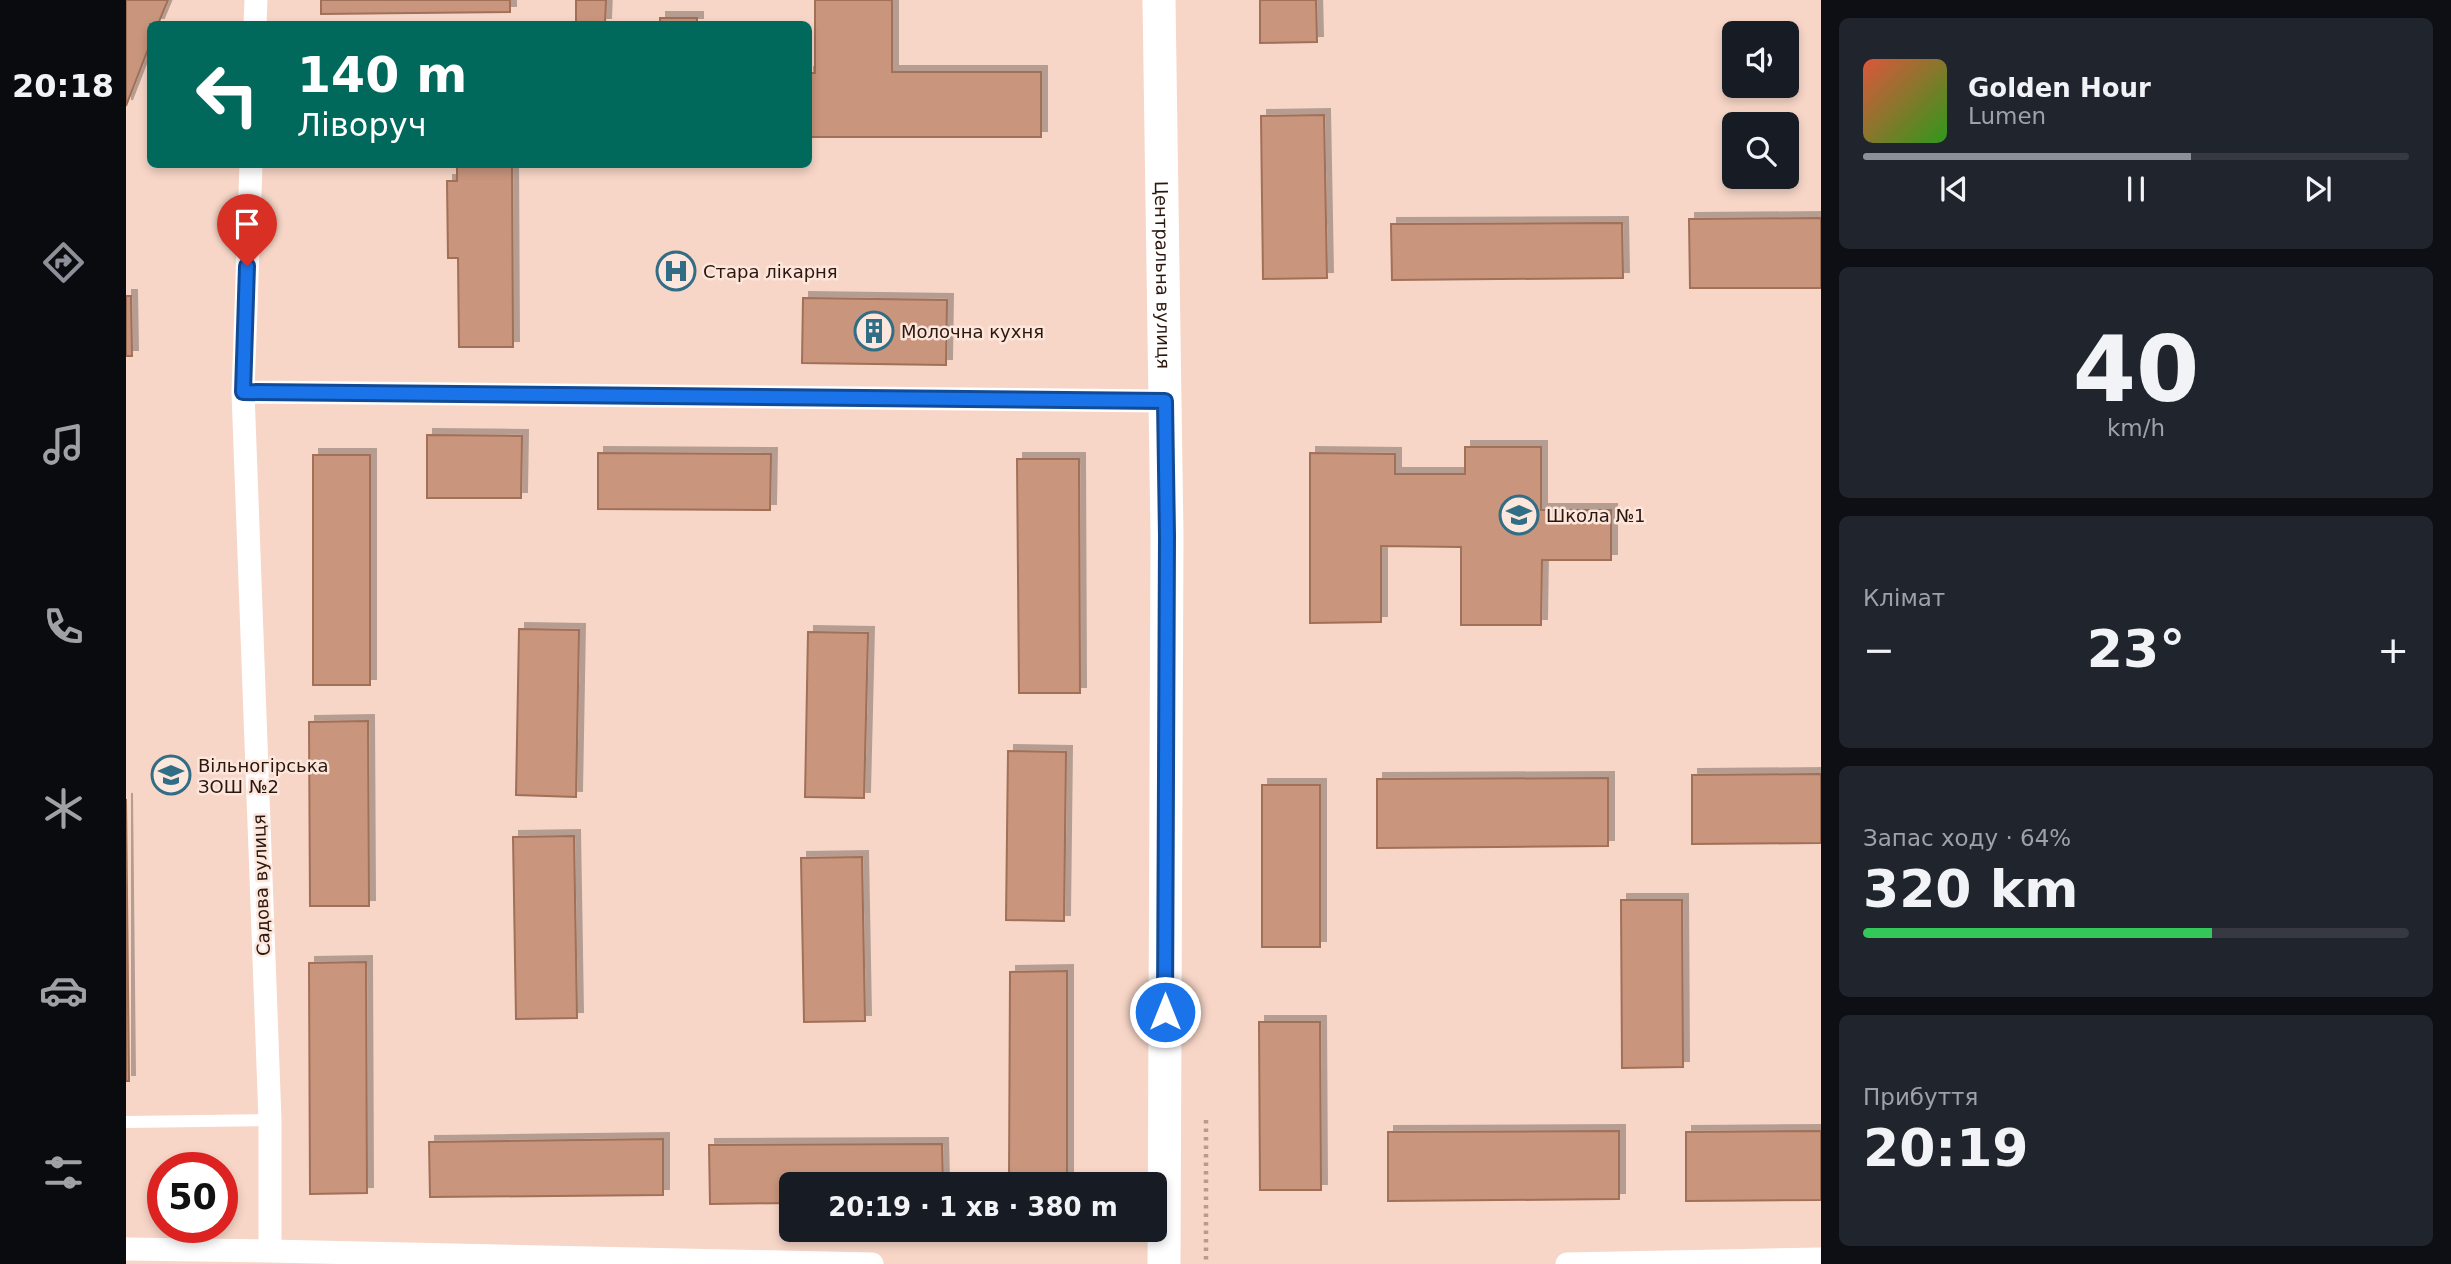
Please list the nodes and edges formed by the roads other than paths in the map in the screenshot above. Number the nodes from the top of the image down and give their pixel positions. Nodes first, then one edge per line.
1 (256, 0) edge
2 (1159, 0) edge
3 (255, 21) edge
4 (251, 168) edge
5 (243, 392) junction
6 (1165, 401) junction
7 (270, 1121) junction
8 (126, 1122) edge
9 (126, 1249) edge
10 (270, 1251) junction
11 (295, 1257) edge
12 (1821, 1259) edge
13 (1636, 1263) edge
14 (872, 1264) edge
15 (1164, 1264) edge
16 (1567, 1264) edge

1 - 3 street
2 - 6 main road, Центральна вулиця
4 - 5 street, Садова вулиця
5 - 6 street
5 - 7 street, Садова вулиця
6 - 15 main road, Центральна вулиця
7 - 8 lane
7 - 10 street, Садова вулиця
9 - 10 street
10 - 11 street
11 - 14 street
12 - 13 street
13 - 16 street

